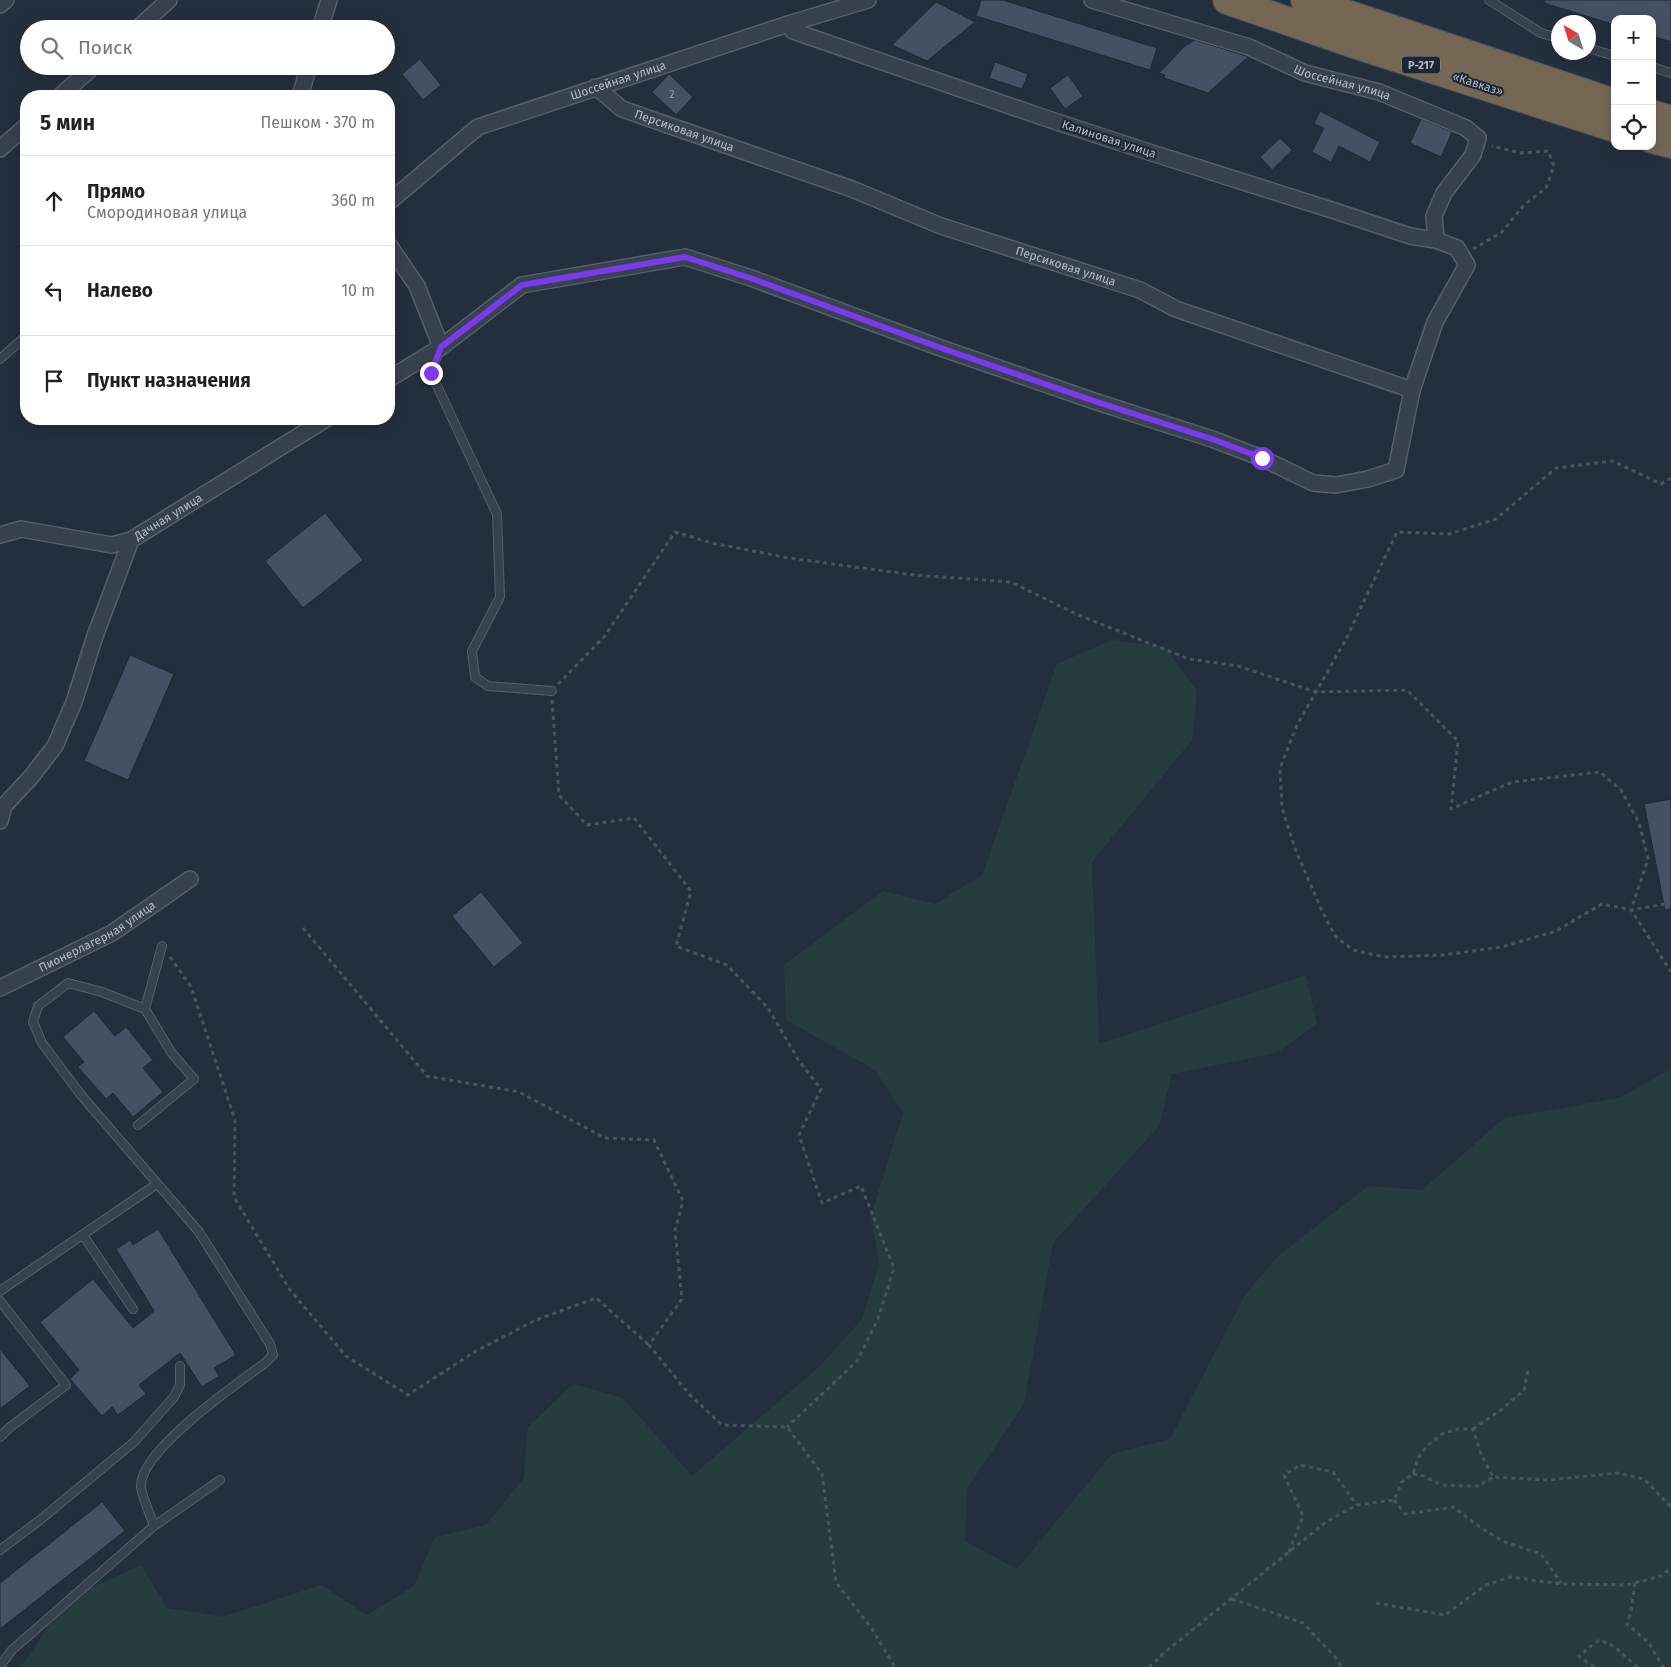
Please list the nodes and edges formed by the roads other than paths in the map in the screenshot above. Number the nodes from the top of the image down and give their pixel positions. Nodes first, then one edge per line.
1 (6, 0) edge
2 (169, 0) edge
3 (329, 0) edge
4 (868, 0) edge
5 (1092, 0) edge
6 (1227, 0) edge
7 (1305, 0) edge
8 (1490, 0) edge
9 (0, 5) edge
10 (147, 20) edge
11 (323, 20) edge
12 (788, 24) junction
13 (1551, 36) edge
14 (1596, 50) edge
15 (1611, 55) edge
16 (1656, 68) edge
17 (1671, 73) edge
18 (84, 75) edge
19 (306, 75) edge
20 (596, 87) junction
21 (67, 90) edge
22 (302, 90) edge
23 (1611, 102) edge
24 (1656, 115) edge
25 (1671, 120) edge
26 (1611, 127) edge
27 (20, 131) edge
28 (1656, 140) edge
29 (1671, 144) edge
30 (0, 149) edge
31 (395, 197) edge
32 (1436, 240) junction
33 (395, 254) edge
34 (20, 341) edge
35 (441, 347) junction
36 (0, 359) edge
37 (395, 375) edge
38 (1412, 390) junction
39 (316, 425) edge
40 (0, 535) edge
41 (131, 540) junction
42 (552, 690) road end
43 (0, 821) edge
44 (190, 879) dead end
45 (162, 946) road end
46 (0, 988) edge
47 (144, 1009) junction
48 (138, 1125) dead end
49 (157, 1184) junction
50 (83, 1235) junction
51 (0, 1291) edge
52 (0, 1301) edge
53 (133, 1309) dead end
54 (180, 1366) dead end
55 (0, 1437) edge
56 (220, 1480) dead end
57 (154, 1526) junction
58 (0, 1550) edge
59 (0, 1666) edge

1 - 9 street
2 - 10 street
3 - 11 street
4 - 12 street, Шоссейная улица
5 - 32 street, Шоссейная улица
6 - 26 highway, «Кавказ» / Р-217
7 - 23 highway, «Кавказ» / Р-217
8 - 13 lane
12 - 20 street, Шоссейная улица
12 - 32 street, Калиновая улица
14 - 15 lane
16 - 17 lane
18 - 21 street
19 - 22 street
20 - 31 street, Шоссейная улица
20 - 38 street, Персиковая улица
24 - 25 highway
27 - 30 street
28 - 29 highway
32 - 38 street, Калиновая улица
33 - 35 street
34 - 36 lane
35 - 37 street
35 - 38 street
35 - 42 lane
39 - 41 street, Дачная улица
40 - 41 street
41 - 43 street, Дачная улица
44 - 46 street, Пионерлагерная улица
45 - 47 lane
47 - 48 lane
47 - 49 lane
49 - 50 lane
49 - 57 lane
50 - 51 lane
50 - 53 lane
52 - 55 lane
54 - 58 lane
56 - 57 lane
57 - 59 lane

